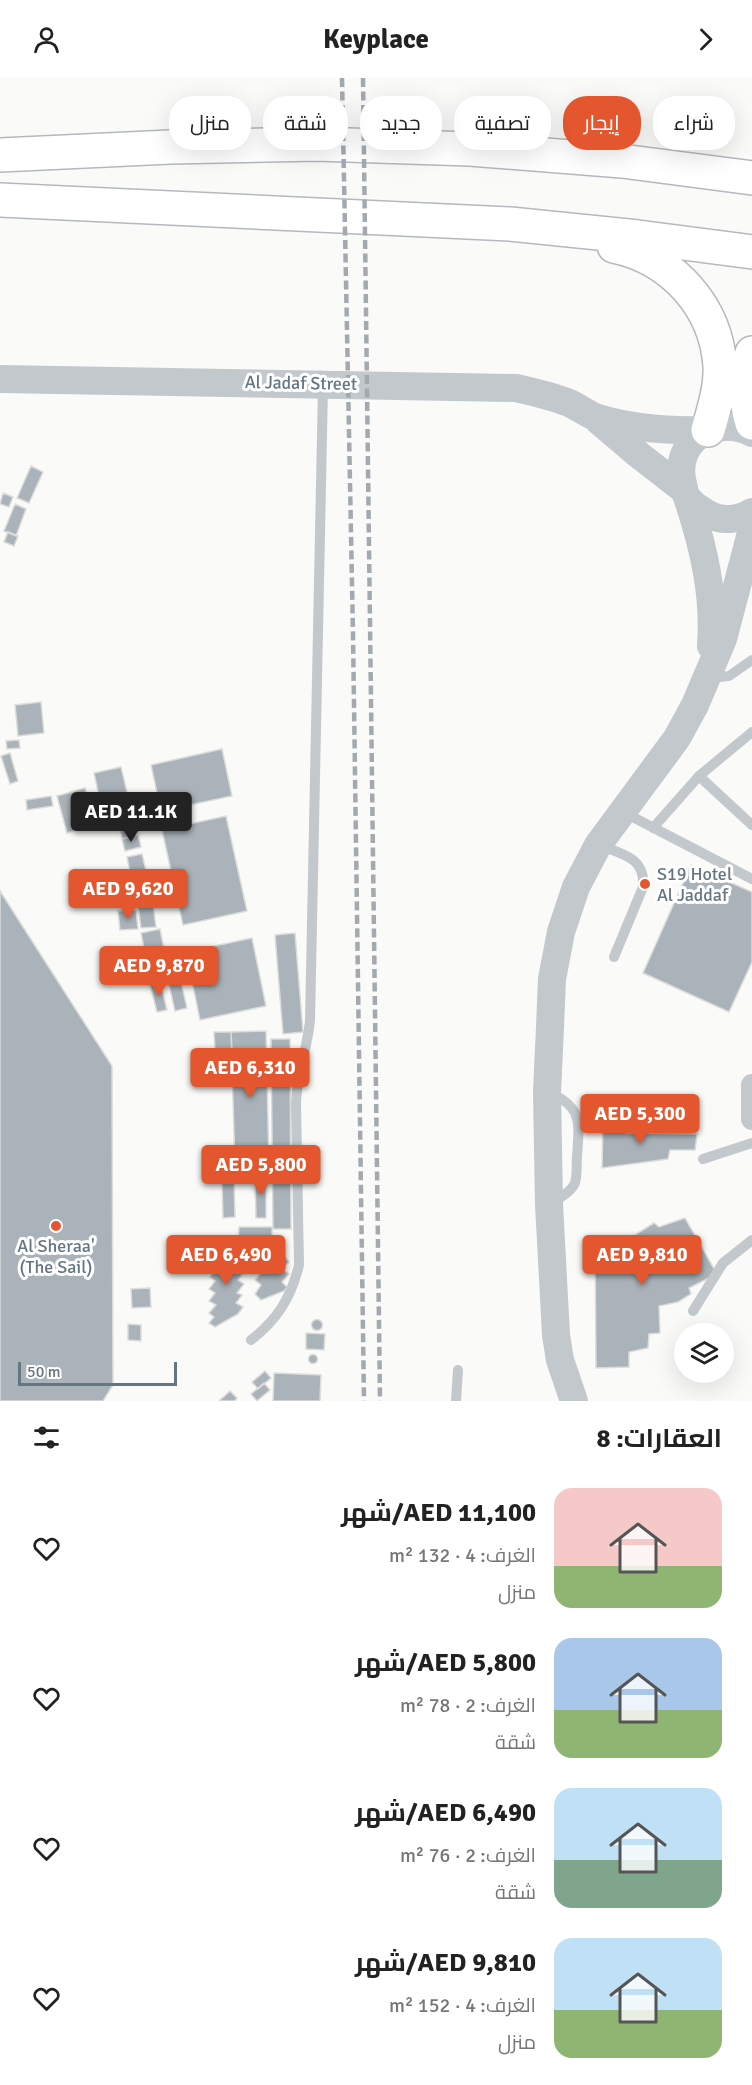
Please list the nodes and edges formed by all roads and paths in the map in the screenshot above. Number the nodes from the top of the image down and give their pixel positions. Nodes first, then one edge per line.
1 (0, 155) edge
2 (752, 178) edge
3 (0, 200) edge
4 (510, 224) junction
5 (752, 252) edge
6 (752, 353) edge
7 (0, 379) edge
8 (323, 383) junction
9 (596, 417) junction
10 (752, 423) edge
11 (708, 430) junction
12 (752, 433) edge
13 (686, 493) junction
14 (752, 512) edge
15 (752, 529) edge
16 (752, 660) edge
17 (708, 675) junction
18 (752, 732) edge
19 (699, 776) junction
20 (622, 812) junction
21 (752, 825) edge
22 (653, 828) junction
23 (598, 845) junction
24 (752, 879) edge
25 (614, 957) dead end
26 (752, 1085) edge
27 (752, 1119) edge
28 (752, 1143) edge
29 (703, 1159) dead end
30 (752, 1240) edge
31 (693, 1311) dead end
32 (250, 1340) dead end
33 (458, 1370) dead end
34 (456, 1401) edge
35 (574, 1401) edge

1 - 2 highway
3 - 4 highway
4 - 5 highway
4 - 11 highway
6 - 10 highway
7 - 8 street, Al Jadaf Street
8 - 9 street, Al Jadaf Street
8 - 32 lane
9 - 11 street, Al Jadaf Street
9 - 13 street, Al Jadaf Street
11 - 12 street, Al Jadaf Street
11 - 13 street
13 - 14 street, Al Jadaf Street
13 - 17 street
15 - 17 street
16 - 17 lane
17 - 20 street
18 - 19 lane
19 - 21 lane
19 - 22 lane
20 - 22 lane
20 - 23 street
22 - 24 lane
23 - 25 lane
23 - 35 street
26 - 27 street
28 - 29 lane
30 - 31 lane
33 - 34 lane

